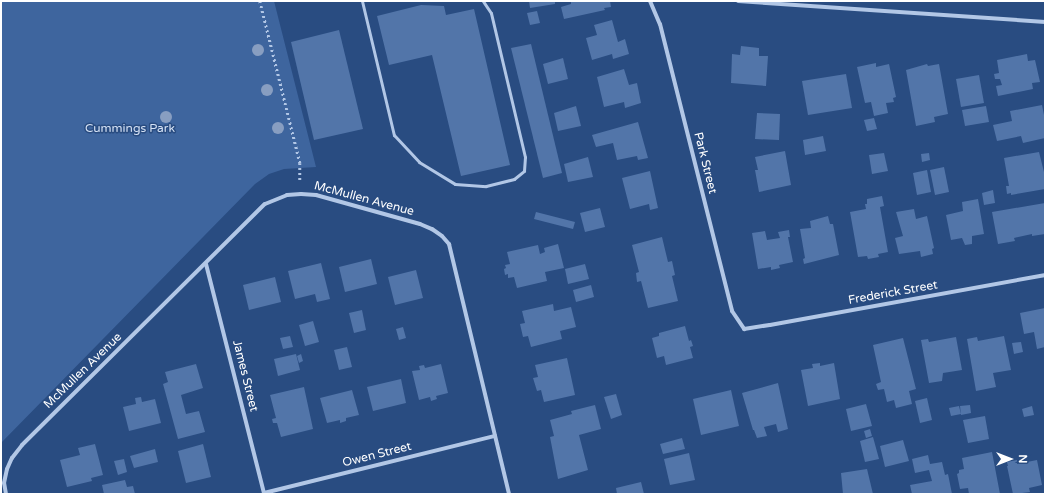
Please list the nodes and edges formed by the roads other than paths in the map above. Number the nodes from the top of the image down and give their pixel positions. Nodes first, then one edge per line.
1 (362, 1) edge
2 (483, 1) edge
3 (650, 1) edge
4 (738, 1) edge
5 (1045, 22) edge
6 (206, 264) junction
7 (1045, 275) edge
8 (744, 328) joint
9 (495, 436) junction
10 (6, 494) edge
11 (264, 494) edge
12 (509, 494) edge

1 - 2 lane
3 - 8 street, Park Street
4 - 5 street
6 - 9 street, McMullen Avenue
6 - 10 street, McMullen Avenue
6 - 11 street, James Street
7 - 8 street, Frederick Street
9 - 11 street, Owen Street
9 - 12 street, McMullen Avenue

